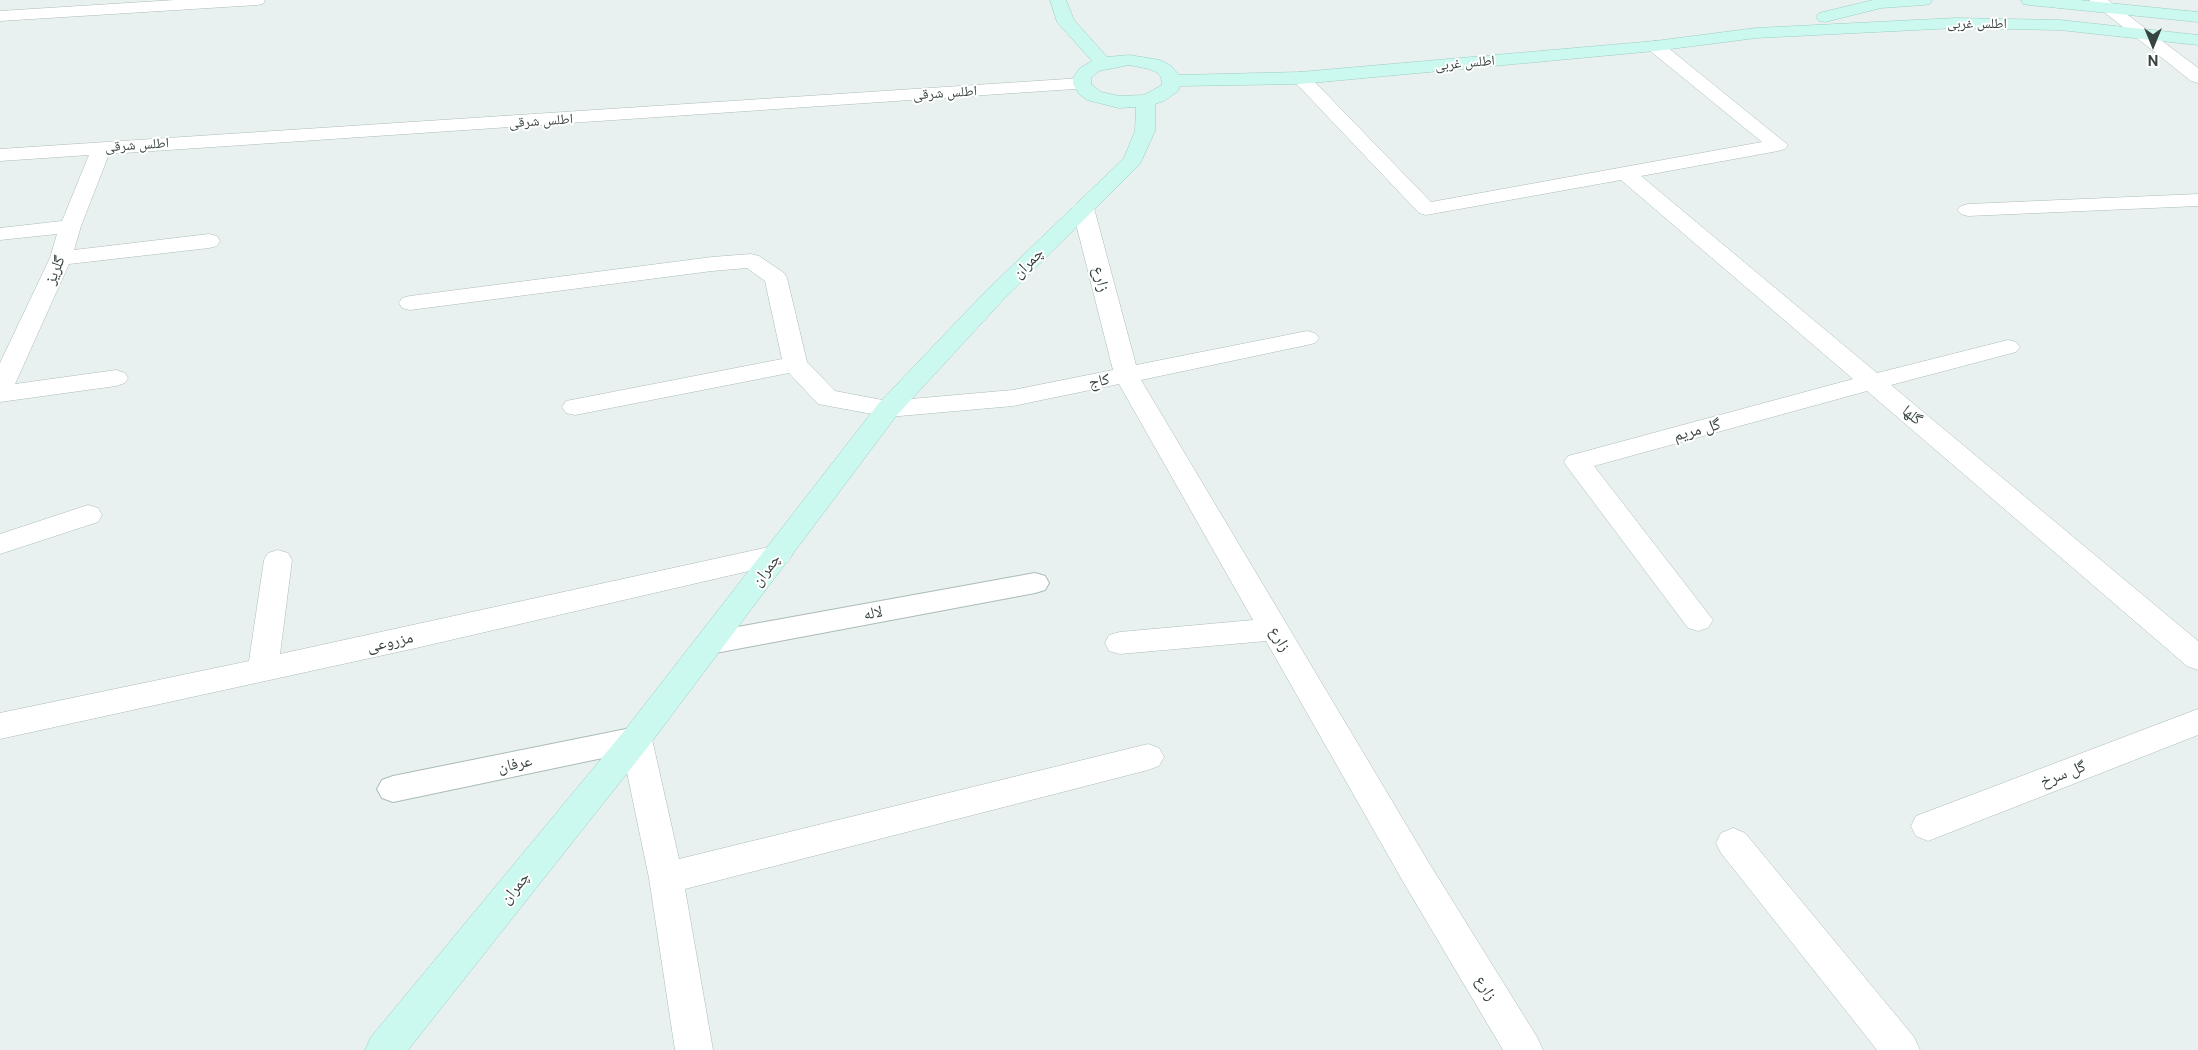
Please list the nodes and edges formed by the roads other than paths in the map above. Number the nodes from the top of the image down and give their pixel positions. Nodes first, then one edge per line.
1 (257, 0) edge
2 (1058, 0) edge
3 (1924, 0) edge
4 (2029, 0) edge
5 (137, 4) edge
6 (2101, 4) edge
7 (0, 16) edge
8 (2198, 17) edge
9 (1756, 33) junction
10 (2140, 34) junction
11 (2198, 40) edge
12 (1655, 46) junction
13 (1103, 63) junction
14 (2198, 77) edge
15 (1300, 78) junction
16 (1172, 81) junction
17 (1082, 84) junction
18 (1146, 101) junction
19 (102, 147) junction
20 (0, 154) edge
21 (1625, 173) junction
22 (2198, 200) edge
23 (1084, 208) junction
24 (1968, 210) dead end
25 (70, 226) junction
26 (0, 234) edge
27 (209, 241) dead end
28 (61, 258) junction
29 (410, 304) dead end
30 (1307, 338) dead end
31 (2008, 347) dead end
32 (795, 364) junction
33 (1126, 375) junction
34 (116, 378) dead end
35 (1872, 382) junction
36 (0, 389) edge
37 (0, 394) edge
38 (575, 407) dead end
39 (888, 409) junction
40 (88, 515) dead end
41 (0, 544) edge
42 (778, 555) junction
43 (278, 560) dead end
44 (1035, 583) dead end
45 (1698, 620) dead end
46 (1274, 629) junction
47 (710, 643) junction
48 (1120, 643) dead end
49 (2198, 658) edge
50 (263, 670) junction
51 (2198, 722) edge
52 (0, 726) edge
53 (636, 739) junction
54 (1148, 757) dead end
55 (393, 789) dead end
56 (1928, 826) dead end
57 (1733, 844) dead end
58 (666, 878) junction
59 (384, 1050) edge
60 (694, 1050) edge
61 (1524, 1050) edge
62 (1901, 1050) edge

1 - 5 street
2 - 13 street
3 - 9 street, اطلس غربی
4 - 6 street
5 - 7 street
6 - 8 street
6 - 10 street
9 - 10 street, اطلس غربی
9 - 12 street, اطلس غربی
10 - 11 street, اطلس غربی
10 - 14 street
12 - 15 street, اطلس غربی
12 - 21 street
13 - 16 street
13 - 17 street
15 - 16 street, اطلس غربی
15 - 21 street
16 - 18 street
17 - 18 street
17 - 19 street, اطلس شرقی
18 - 23 street, چمران
19 - 20 street, اطلس شرقی
19 - 25 street, گلریز
21 - 35 street, گلها
22 - 24 street
23 - 33 street, زارع
23 - 39 street, چمران
25 - 26 street
25 - 28 street, گلریز
27 - 28 street
28 - 36 street, گلریز
29 - 32 street
30 - 33 street, کاج
31 - 35 street, گل مریم
32 - 38 street
32 - 39 street, کاج
33 - 39 street, کاج
33 - 46 street, زارع
34 - 37 street
35 - 45 street, گل مریم
35 - 49 street, گلها
39 - 42 street, چمران
40 - 41 street
42 - 47 street, چمران
42 - 50 street, مزروعی
43 - 50 street
44 - 47 lane, لاله
46 - 48 street
46 - 61 street, زارع
47 - 53 street, چمران
50 - 52 street, مزروعی
51 - 56 street, گل سرخ
53 - 55 lane, عرفان
53 - 58 street
53 - 59 street, چمران
54 - 58 street
57 - 62 street
58 - 60 street

